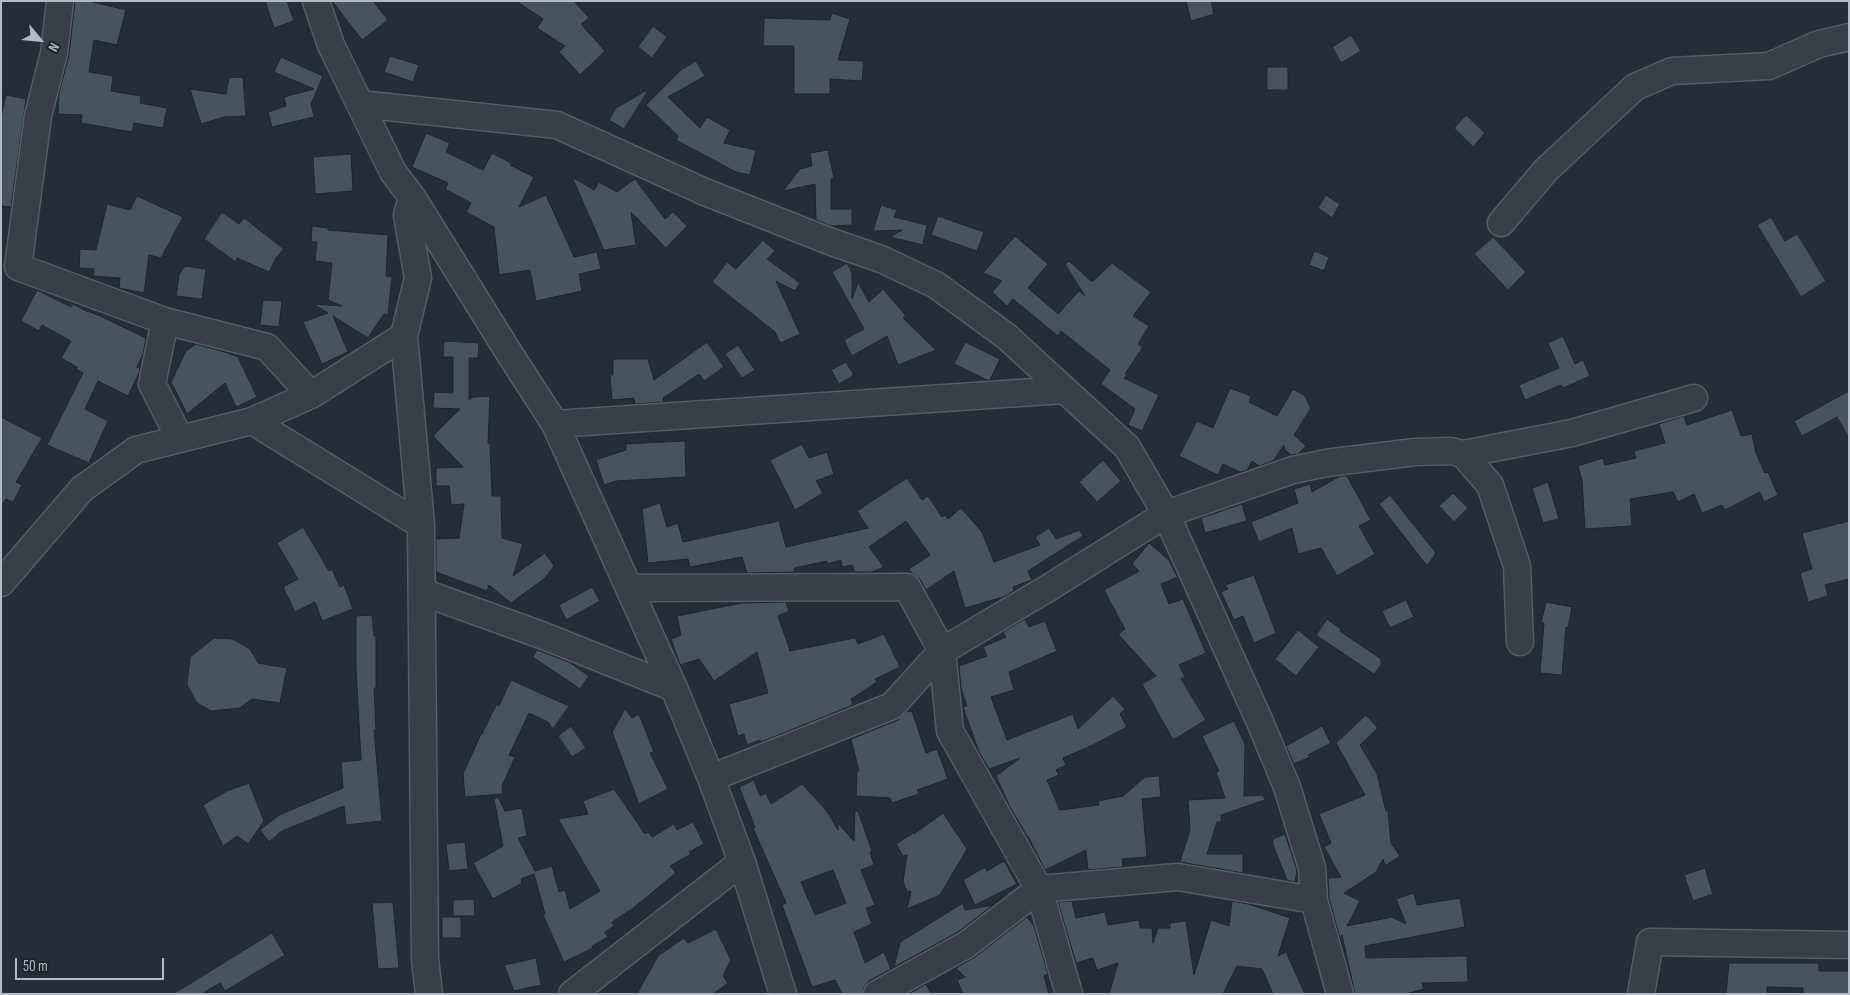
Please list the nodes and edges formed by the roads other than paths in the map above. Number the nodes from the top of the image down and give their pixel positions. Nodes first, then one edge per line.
1 (60, 1) edge
2 (316, 1) edge
3 (1849, 37) edge
4 (360, 104) junction
5 (412, 197) junction
6 (1501, 224) dead end
7 (11, 262) edge
8 (165, 321) junction
9 (404, 336) junction
10 (1064, 390) junction
11 (311, 395) junction
12 (1694, 398) dead end
13 (252, 421) junction
14 (556, 424) junction
15 (180, 439) junction
16 (1463, 454) junction
17 (1166, 514) junction
18 (421, 524) junction
19 (1, 583) edge
20 (630, 588) junction
21 (422, 592) junction
22 (1520, 642) dead end
23 (942, 651) junction
24 (674, 688) junction
25 (711, 778) junction
26 (742, 862) junction
27 (1039, 889) junction
28 (1314, 900) junction
29 (1849, 945) edge
30 (429, 994) edge
31 (572, 994) edge
32 (783, 994) edge
33 (876, 994) edge
34 (1069, 994) edge
35 (1340, 994) edge
36 (1642, 994) edge

1 - 7 street
2 - 4 street
3 - 6 street
4 - 5 street
4 - 10 street
5 - 9 street
5 - 14 street
7 - 8 street
8 - 11 street
8 - 15 street
9 - 11 street
9 - 18 street
10 - 14 street
10 - 17 street
11 - 13 street
12 - 16 street
13 - 15 street
13 - 18 street
14 - 20 street
15 - 19 street
16 - 17 street
16 - 22 street
17 - 23 street
17 - 28 street
18 - 21 street
20 - 23 street
20 - 24 street
21 - 24 street
21 - 30 street
23 - 25 street
23 - 27 street
24 - 25 street
25 - 26 street
26 - 31 street
26 - 32 street
27 - 28 street
27 - 33 street
27 - 34 street
28 - 35 street
29 - 36 street

